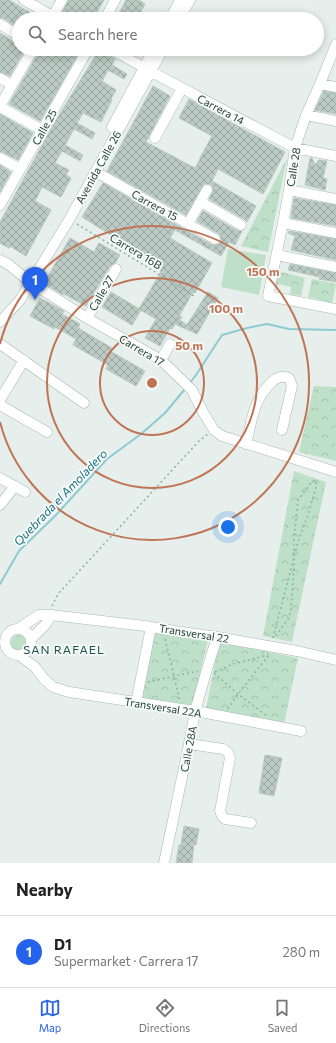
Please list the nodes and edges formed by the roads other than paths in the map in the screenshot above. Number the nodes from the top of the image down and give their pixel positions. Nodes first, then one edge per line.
1 (24, 0) edge
2 (62, 0) edge
3 (115, 0) edge
4 (180, 0) edge
5 (190, 0) edge
6 (44, 12) edge
7 (57, 12) edge
8 (109, 12) edge
9 (174, 12) edge
10 (183, 12) edge
11 (0, 24) edge
12 (12, 32) edge
13 (335, 50) edge
14 (29, 56) edge
15 (84, 56) edge
16 (123, 56) edge
17 (152, 56) edge
18 (158, 56) edge
19 (147, 70) junction
20 (0, 78) edge
21 (320, 84) junction
22 (12, 85) junction
23 (336, 87) edge
24 (182, 88) junction
25 (0, 107) edge
26 (306, 115) junction
27 (336, 121) edge
28 (42, 130) junction
29 (155, 138) dead end
30 (295, 148) junction
31 (336, 156) edge
32 (0, 158) edge
33 (20, 169) junction
34 (96, 172) junction
35 (207, 190) dead end
36 (289, 190) junction
37 (336, 199) edge
38 (201, 202) junction
39 (0, 205) edge
40 (283, 223) junction
41 (188, 224) junction
42 (241, 225) dead end
43 (336, 233) edge
44 (215, 239) dead end
45 (277, 255) junction
46 (0, 260) edge
47 (336, 267) edge
48 (116, 269) dead end
49 (28, 280) junction
50 (336, 309) edge
51 (0, 313) edge
52 (87, 318) junction
53 (0, 322) edge
54 (0, 344) edge
55 (170, 344) dead end
56 (24, 360) junction
57 (161, 360) junction
58 (0, 400) edge
59 (84, 404) dead end
60 (0, 405) edge
61 (282, 430) dead end
62 (47, 432) dead end
63 (246, 444) junction
64 (336, 472) edge
65 (0, 478) edge
66 (14, 486) junction
67 (25, 492) dead end
68 (0, 505) edge
69 (51, 615) junction
70 (151, 627) junction
71 (9, 632) edge
72 (217, 637) junction
73 (31, 639) junction
74 (3, 645) edge
75 (29, 649) junction
76 (18, 655) junction
77 (336, 660) edge
78 (35, 667) junction
79 (136, 703) junction
80 (195, 712) junction
81 (301, 731) dead end
82 (189, 744) junction
83 (251, 823) dead end
84 (164, 863) edge

1 - 6 street
2 - 7 street
3 - 8 street
4 - 9 street
5 - 10 street
11 - 12 street
13 - 21 street, Calle 28
14 - 22 street
15 - 28 street, Calle 25
16 - 19 street, Carrera 14
17 - 19 street, Avenida Calle 26
18 - 19 street, Avenida Calle 26
19 - 24 street, Carrera 14
19 - 34 street, Avenida Calle 26
19 - 49 street, Avenida Calle 26
20 - 22 street
21 - 23 street
21 - 26 street, Calle 28
22 - 25 street
24 - 29 street
24 - 30 street, Carrera 14
25 - 28 street
26 - 27 street
26 - 30 street, Calle 28
28 - 33 street, Calle 25
30 - 31 street, Carrera 14
30 - 36 street, Calle 28
32 - 33 street
33 - 39 street, Calle 25
34 - 41 street, Carrera 15
34 - 49 street, Avenida Calle 26
35 - 38 street
36 - 37 street
36 - 40 street, Calle 28
38 - 41 street
38 - 42 street
40 - 43 street
40 - 45 street, Calle 28
41 - 44 street, Carrera 15
45 - 47 street
45 - 50 street, Calle 28
46 - 49 street, Carrera 17
48 - 52 street, Calle 27
49 - 51 street
49 - 52 street, Carrera 17
49 - 53 street
52 - 57 street, Carrera 17
54 - 56 street
55 - 57 street
56 - 58 street
56 - 59 street
57 - 63 street, Carrera 17
60 - 62 street
61 - 63 street
63 - 64 street
65 - 66 street
66 - 67 street
66 - 68 street
69 - 70 street, Transversal 22
69 - 71 street
69 - 73 street
70 - 72 street, Transversal 22
70 - 79 street
71 - 73 street
71 - 74 street
72 - 77 street, Transversal 22
72 - 80 street, Calle 28A
73 - 75 street
74 - 76 street
75 - 76 street
75 - 78 street
76 - 78 street
78 - 79 street, Transversal 22A
79 - 80 street, Transversal 22A
80 - 81 street, Transversal 22A
80 - 82 street, Calle 28A
82 - 83 street
82 - 84 street, Calle 28A

